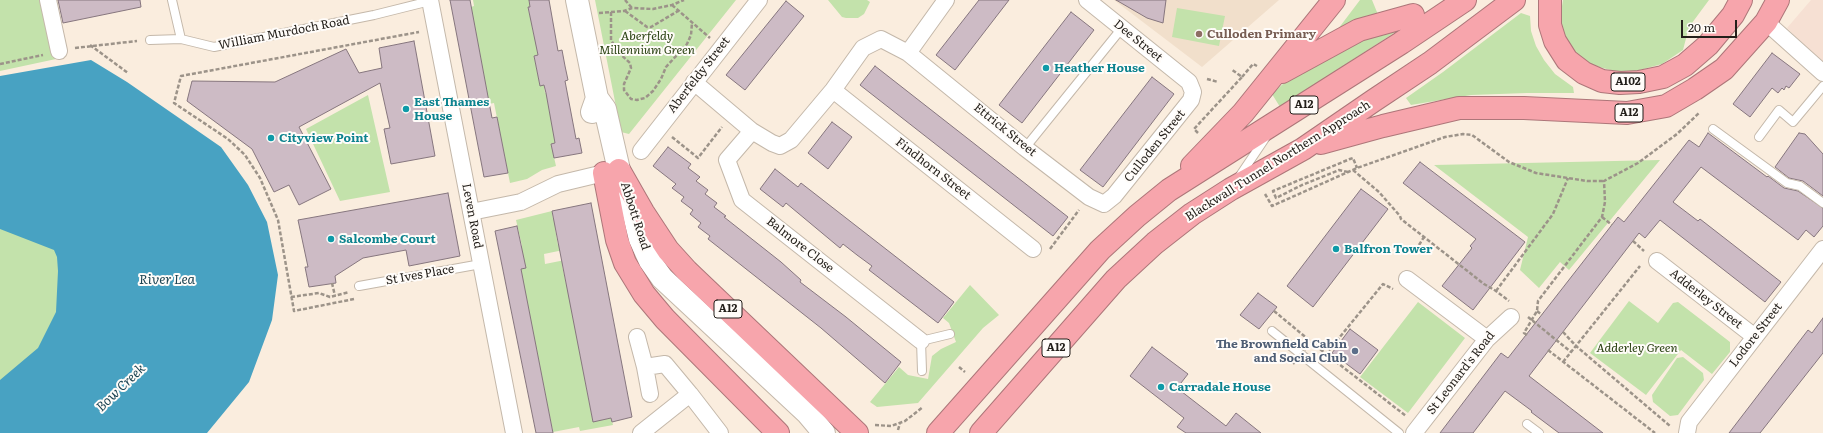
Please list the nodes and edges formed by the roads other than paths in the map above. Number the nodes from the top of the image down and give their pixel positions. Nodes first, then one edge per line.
1 (48, 0) edge
2 (172, 0) edge
3 (758, 0) edge
4 (946, 0) edge
5 (1087, 0) edge
6 (1334, 0) edge
7 (1396, 0) edge
8 (1465, 0) edge
9 (1514, 0) edge
10 (1550, 0) edge
11 (1741, 0) edge
12 (1778, 0) edge
13 (430, 1) edge
14 (579, 7) edge
15 (1413, 15) junction
16 (1437, 18) junction
17 (1766, 22) junction
18 (1122, 28) junction
19 (181, 39) junction
20 (150, 40) road end
21 (53, 52) road end
22 (908, 53) junction
23 (1823, 73) edge
24 (1272, 77) junction
25 (694, 82) junction
26 (1189, 82) joint
27 (1823, 86) edge
28 (833, 90) junction
29 (1275, 123) junction
30 (1713, 129) dead end
31 (748, 136) junction
32 (1759, 136) dead end
33 (1026, 148) junction
34 (1302, 149) junction
35 (640, 151) dead end
36 (612, 171) junction
37 (1231, 189) junction
38 (1170, 190) junction
39 (1823, 203) edge
40 (1104, 204) joint
41 (471, 212) junction
42 (1823, 249) edge
43 (1041, 250) road end
44 (1650, 261) road end
45 (481, 264) junction
46 (1407, 279) road end
47 (359, 286) dead end
48 (1512, 310) road end
49 (1272, 331) dead end
50 (950, 334) dead end
51 (637, 337) dead end
52 (1755, 337) junction
53 (1487, 339) junction
54 (921, 341) junction
55 (644, 368) junction
56 (922, 371) dead end
57 (650, 394) dead end
58 (690, 394) junction
59 (954, 414) junction
60 (1527, 424) dead end
61 (863, 428) edge
62 (1683, 428) edge
63 (1417, 430) edge
64 (514, 433) edge
65 (641, 433) edge
66 (720, 433) edge
67 (778, 433) edge
68 (824, 433) edge
69 (920, 433) edge
70 (938, 433) edge
71 (981, 433) edge
72 (1399, 433) edge
73 (1539, 433) edge

1 - 21 street
2 - 19 lane
3 - 25 street, Aberfeldy Street
4 - 22 street
5 - 18 street, Dee Street
6 - 24 highway, A12
7 - 15 highway
8 - 16 highway
9 - 34 highway, Blackwall Tunnel Northern Approach / A12
10 - 11 highway, A102
12 - 17 highway, A12
13 - 19 lane, William Murdoch Road
13 - 41 street, Leven Road
14 - 36 main road, Abbott Road
15 - 16 highway
15 - 24 highway
16 - 29 highway, A12
17 - 23 street
17 - 34 highway, A12
18 - 26 street, Dee Street
18 - 33 lane
19 - 20 lane, William Murdoch Road
22 - 28 street, Ettrick Street
22 - 33 street, Ettrick Street
24 - 38 highway, A12
25 - 31 street
25 - 35 street, Aberfeldy Street
26 - 40 street, Culloden Street
27 - 32 lane
28 - 31 street
28 - 43 street, Findhorn Street
29 - 37 lane
29 - 38 highway, A12
30 - 39 lane
31 - 54 street, Balmore Close
33 - 40 street, Ettrick Street
34 - 37 highway, Blackwall Tunnel Northern Approach / A12
36 - 41 street
36 - 61 highway, A12
36 - 67 highway
36 - 68 main road, Abbott Road
37 - 71 highway, Blackwall Tunnel Northern Approach / A12
38 - 59 highway, A12
41 - 45 street, Leven Road
42 - 52 street, Lodore Street
44 - 52 street, Adderley Street
45 - 47 lane, St Ives Place
45 - 64 street, Leven Road
46 - 53 street
48 - 53 street, St Leonard's Road
49 - 72 lane
50 - 54 lane
51 - 55 street
52 - 62 street, Lodore Street
53 - 63 street, St Leonard's Road
54 - 56 lane
55 - 57 street
55 - 58 street
58 - 65 street
58 - 66 street
59 - 69 highway, A12
59 - 70 highway, A12
60 - 73 lane

